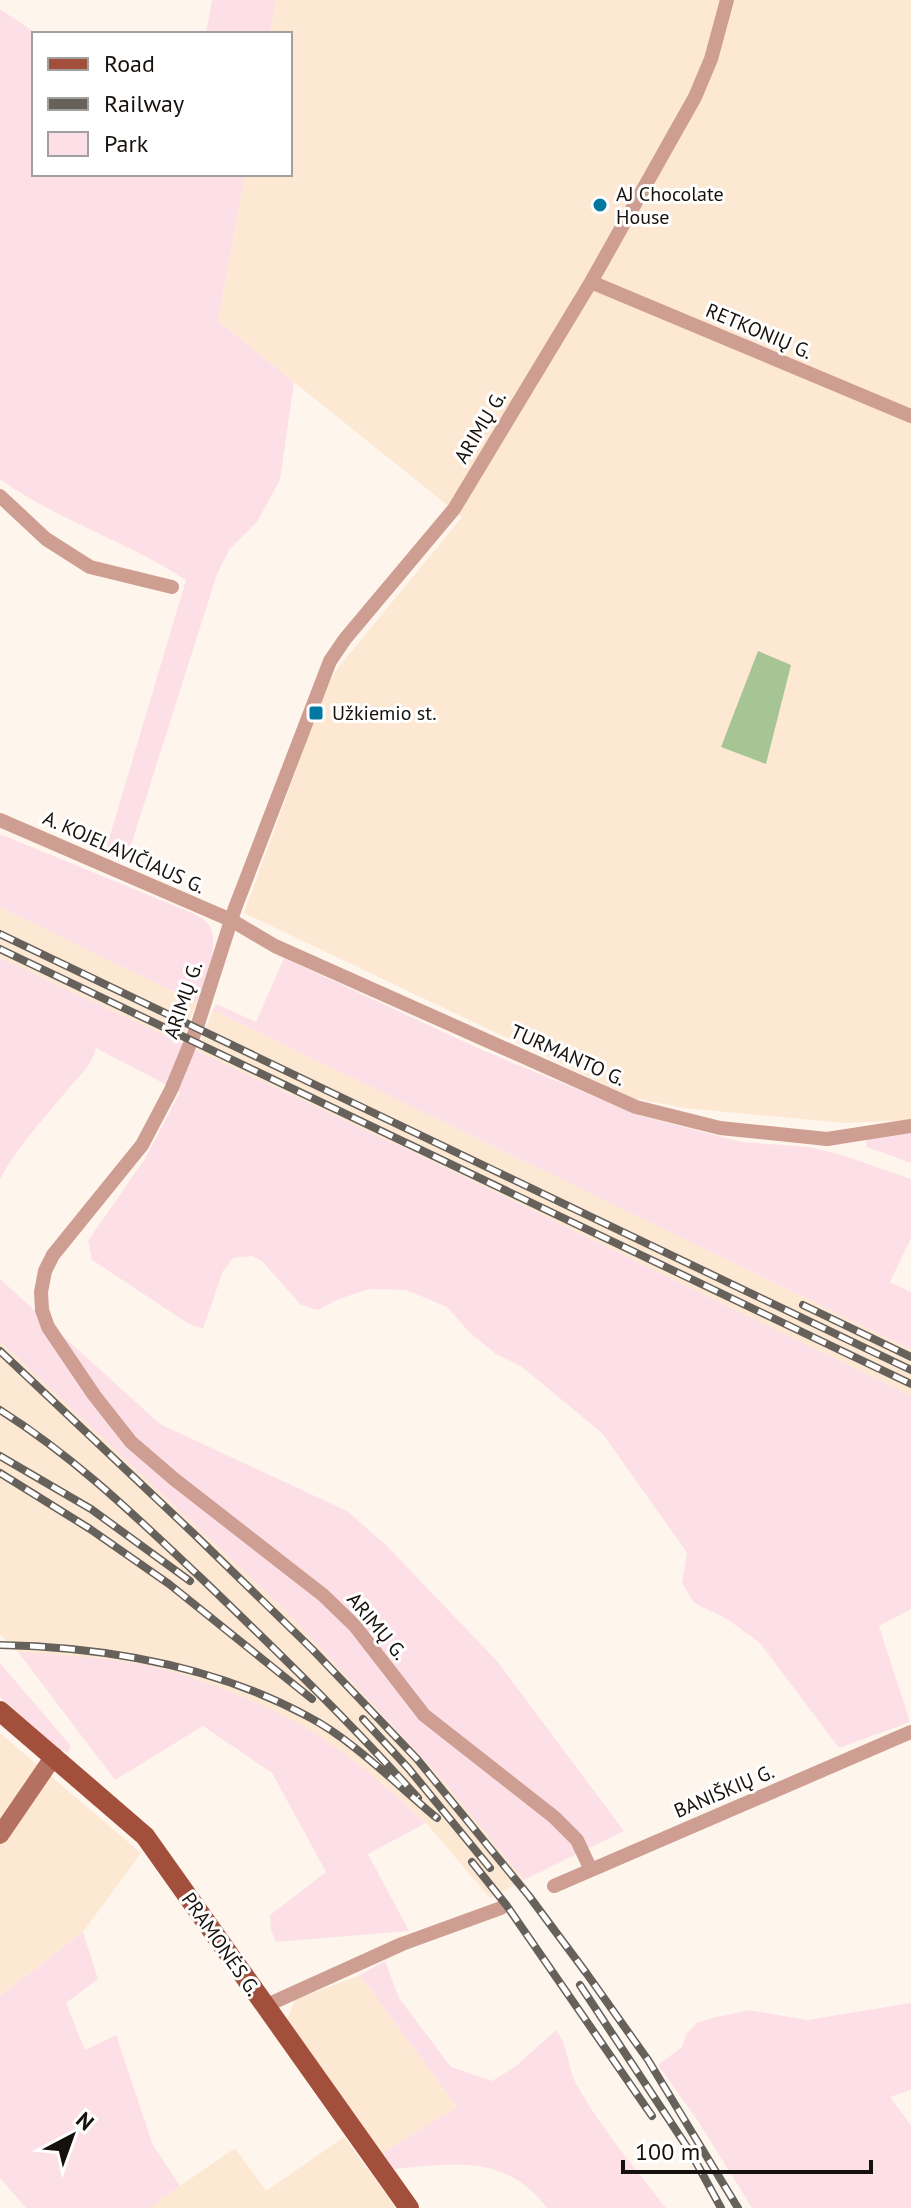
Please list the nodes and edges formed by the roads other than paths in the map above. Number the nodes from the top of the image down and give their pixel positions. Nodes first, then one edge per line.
1 (727, 0) edge
2 (591, 282) junction
3 (911, 416) edge
4 (0, 496) edge
5 (172, 587) dead end
6 (0, 820) edge
7 (231, 920) junction
8 (911, 1126) edge
9 (0, 1711) edge
10 (911, 1732) edge
11 (54, 1756) junction
12 (0, 1835) edge
13 (591, 1870) junction
14 (554, 1886) dead end
15 (501, 1908) dead end
16 (265, 2006) junction
17 (409, 2208) edge

1 - 2 street, ARIMŲ G.
2 - 3 street, RETKONIŲ G.
2 - 7 street, ARIMŲ G.
4 - 5 street
6 - 7 street, A. KOJELAVIČIAUS G.
7 - 8 street, TURMANTO G.
7 - 13 street, ARIMŲ G.
9 - 11 main road, PRAMONĖS G.
10 - 13 street, BANIŠKIŲ G.
11 - 12 main road
11 - 16 main road, PRAMONĖS G.
13 - 14 street, BANIŠKIŲ G.
15 - 16 street
16 - 17 main road, PRAMONĖS G.

